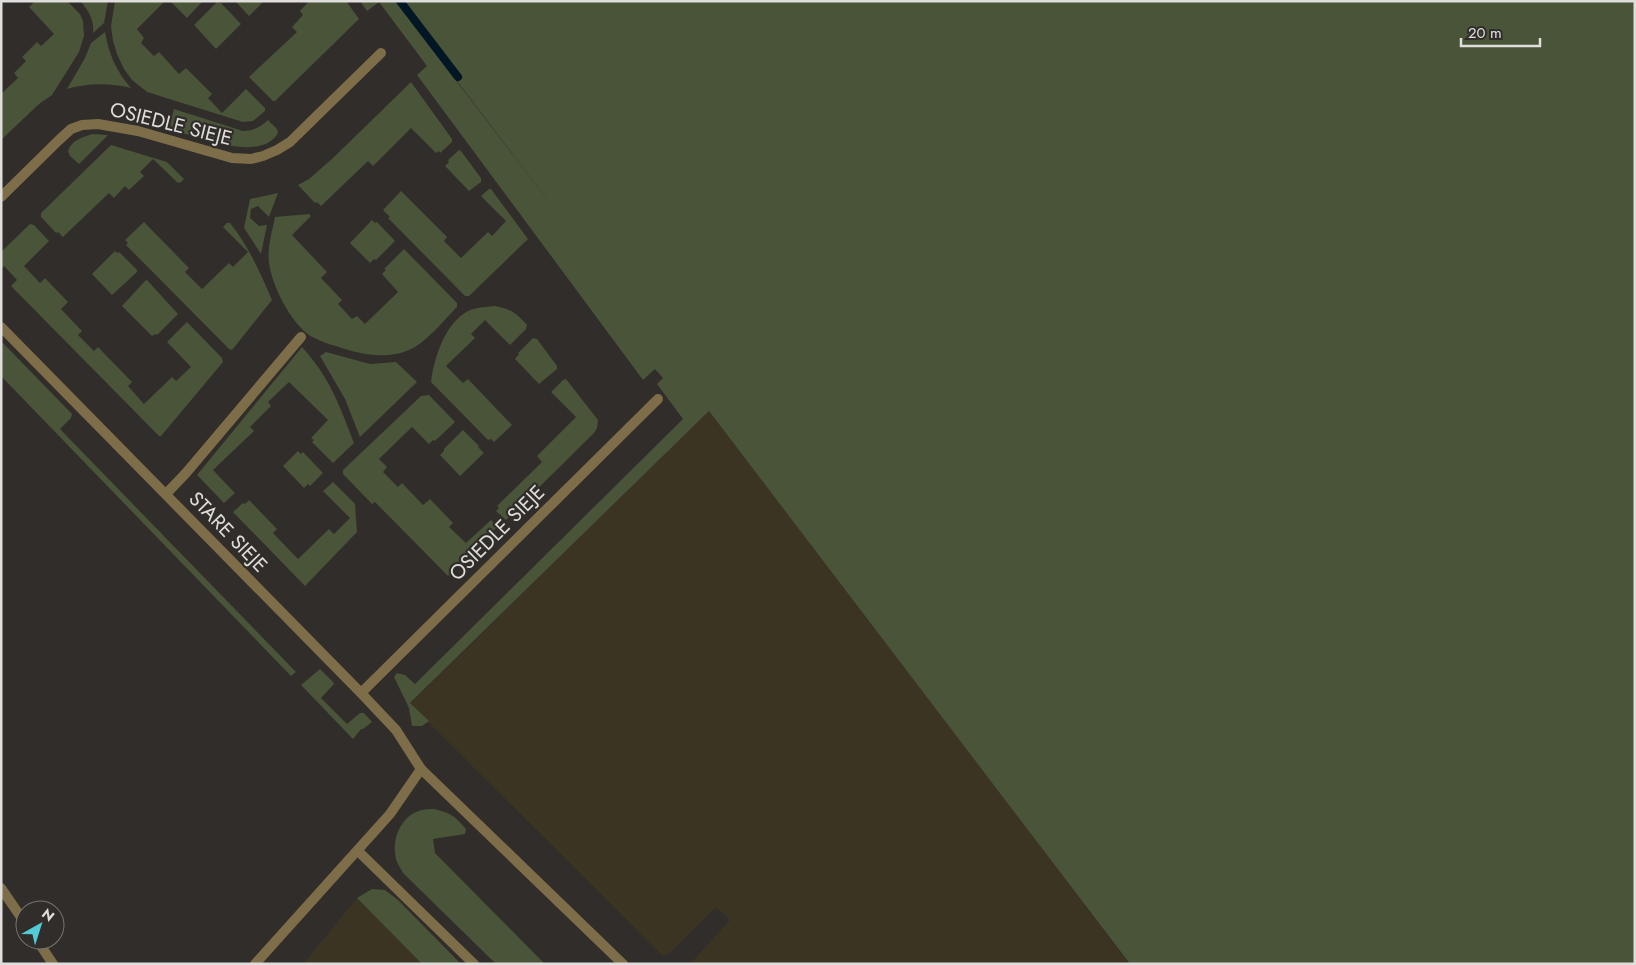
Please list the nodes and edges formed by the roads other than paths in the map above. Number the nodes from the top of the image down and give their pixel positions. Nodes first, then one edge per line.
1 (381, 53) dead end
2 (1, 197) edge
3 (1, 327) edge
4 (301, 337) dead end
5 (658, 399) dead end
6 (166, 494) junction
7 (361, 693) junction
8 (421, 769) junction
9 (358, 851) junction
10 (1, 888) edge
11 (15, 908) edge
12 (44, 950) edge
13 (53, 964) edge
14 (254, 964) edge
15 (474, 964) edge
16 (623, 964) edge

1 - 2 street, OSIEDLE SIEJE
3 - 6 street, STARE SIEJE
4 - 6 street
5 - 7 street, OSIEDLE SIEJE
6 - 7 street, STARE SIEJE
7 - 8 street, STARE SIEJE
8 - 9 street
8 - 16 street, STARE SIEJE
9 - 14 street
9 - 15 street
10 - 11 street
12 - 13 street

